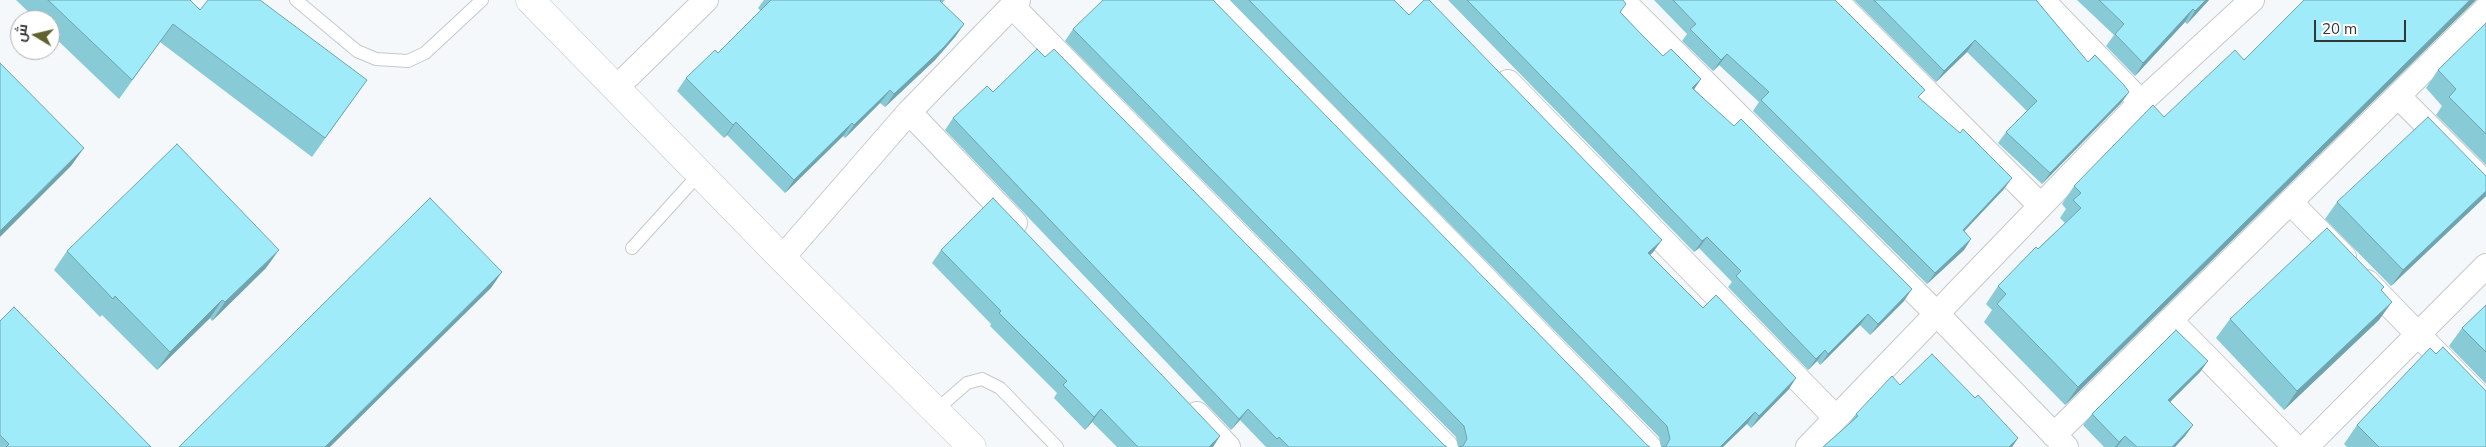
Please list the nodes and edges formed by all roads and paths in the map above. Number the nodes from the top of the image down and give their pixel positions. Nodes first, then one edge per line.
1 (296, 0) edge
2 (482, 0) edge
3 (530, 0) edge
4 (706, 0) edge
5 (1213, 0) edge
6 (1622, 0) edge
7 (1835, 0) edge
8 (2042, 0) edge
9 (2252, 0) edge
10 (1015, 3) edge
11 (2486, 9) edge
12 (1491, 64) edge
13 (617, 87) junction
14 (2398, 96) junction
15 (2141, 102) junction
16 (909, 112) junction
17 (700, 173) junction
18 (2486, 184) edge
19 (2290, 202) junction
20 (2040, 206) junction
21 (1031, 240) edge
22 (632, 248) dead end
23 (782, 258) junction
24 (2486, 266) edge
25 (1936, 313) junction
26 (2170, 320) junction
27 (2418, 334) junction
28 (1180, 397) edge
29 (2486, 404) edge
30 (935, 411) junction
31 (1836, 418) junction
32 (2060, 441) edge
33 (972, 447) edge
34 (1057, 447) edge
35 (1228, 447) edge
36 (1446, 447) edge
37 (1649, 447) edge
38 (1808, 447) edge
39 (2295, 447) edge
40 (2306, 447) edge

1 - 2 lane
3 - 13 street
4 - 13 street
5 - 37 street
6 - 25 street
7 - 20 street
8 - 15 street
9 - 15 street
10 - 16 street
10 - 36 street
11 - 14 street
12 - 31 street
13 - 17 street
14 - 18 street
14 - 19 street
15 - 20 street
16 - 21 street
16 - 23 street
17 - 22 lane
17 - 23 street
19 - 26 street
19 - 27 street
20 - 25 street
23 - 30 street
24 - 27 street
25 - 31 street
25 - 32 street
26 - 32 street
26 - 39 street
27 - 29 street
27 - 40 street
28 - 35 street
30 - 33 street
30 - 34 lane
31 - 38 street

